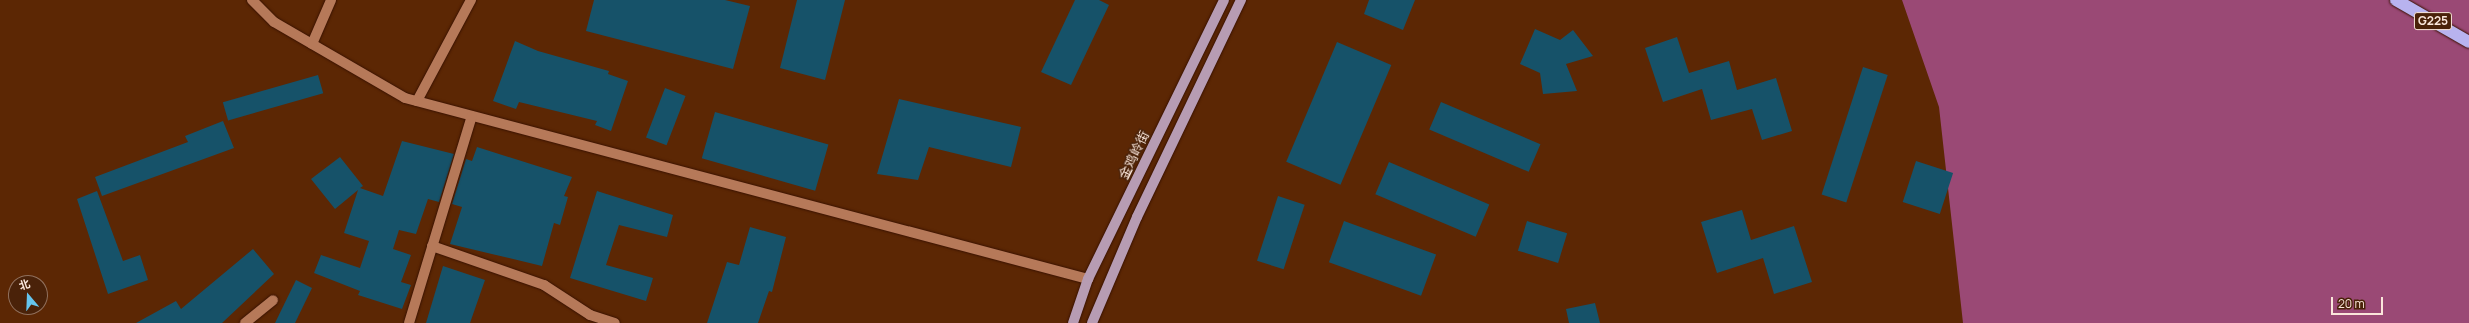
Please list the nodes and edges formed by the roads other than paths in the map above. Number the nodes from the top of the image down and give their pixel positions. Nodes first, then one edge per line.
1 (252, 0) edge
2 (330, 0) edge
3 (471, 0) edge
4 (1224, 0) edge
5 (1241, 0) edge
6 (2396, 0) edge
7 (2469, 42) edge
8 (312, 44) junction
9 (417, 101) junction
10 (472, 116) junction
11 (432, 246) junction
12 (1088, 279) junction
13 (272, 300) dead end
14 (245, 323) edge
15 (409, 323) edge
16 (615, 323) edge
17 (1073, 323) edge
18 (1092, 323) edge

1 - 8 street
2 - 8 street
3 - 9 street
4 - 12 main road, 金鸡岭街
5 - 18 main road
6 - 7 highway, G225
8 - 9 street
9 - 10 street
10 - 11 street
10 - 12 street
11 - 15 street
11 - 16 street
12 - 17 main road, 金鸡岭街
13 - 14 street

